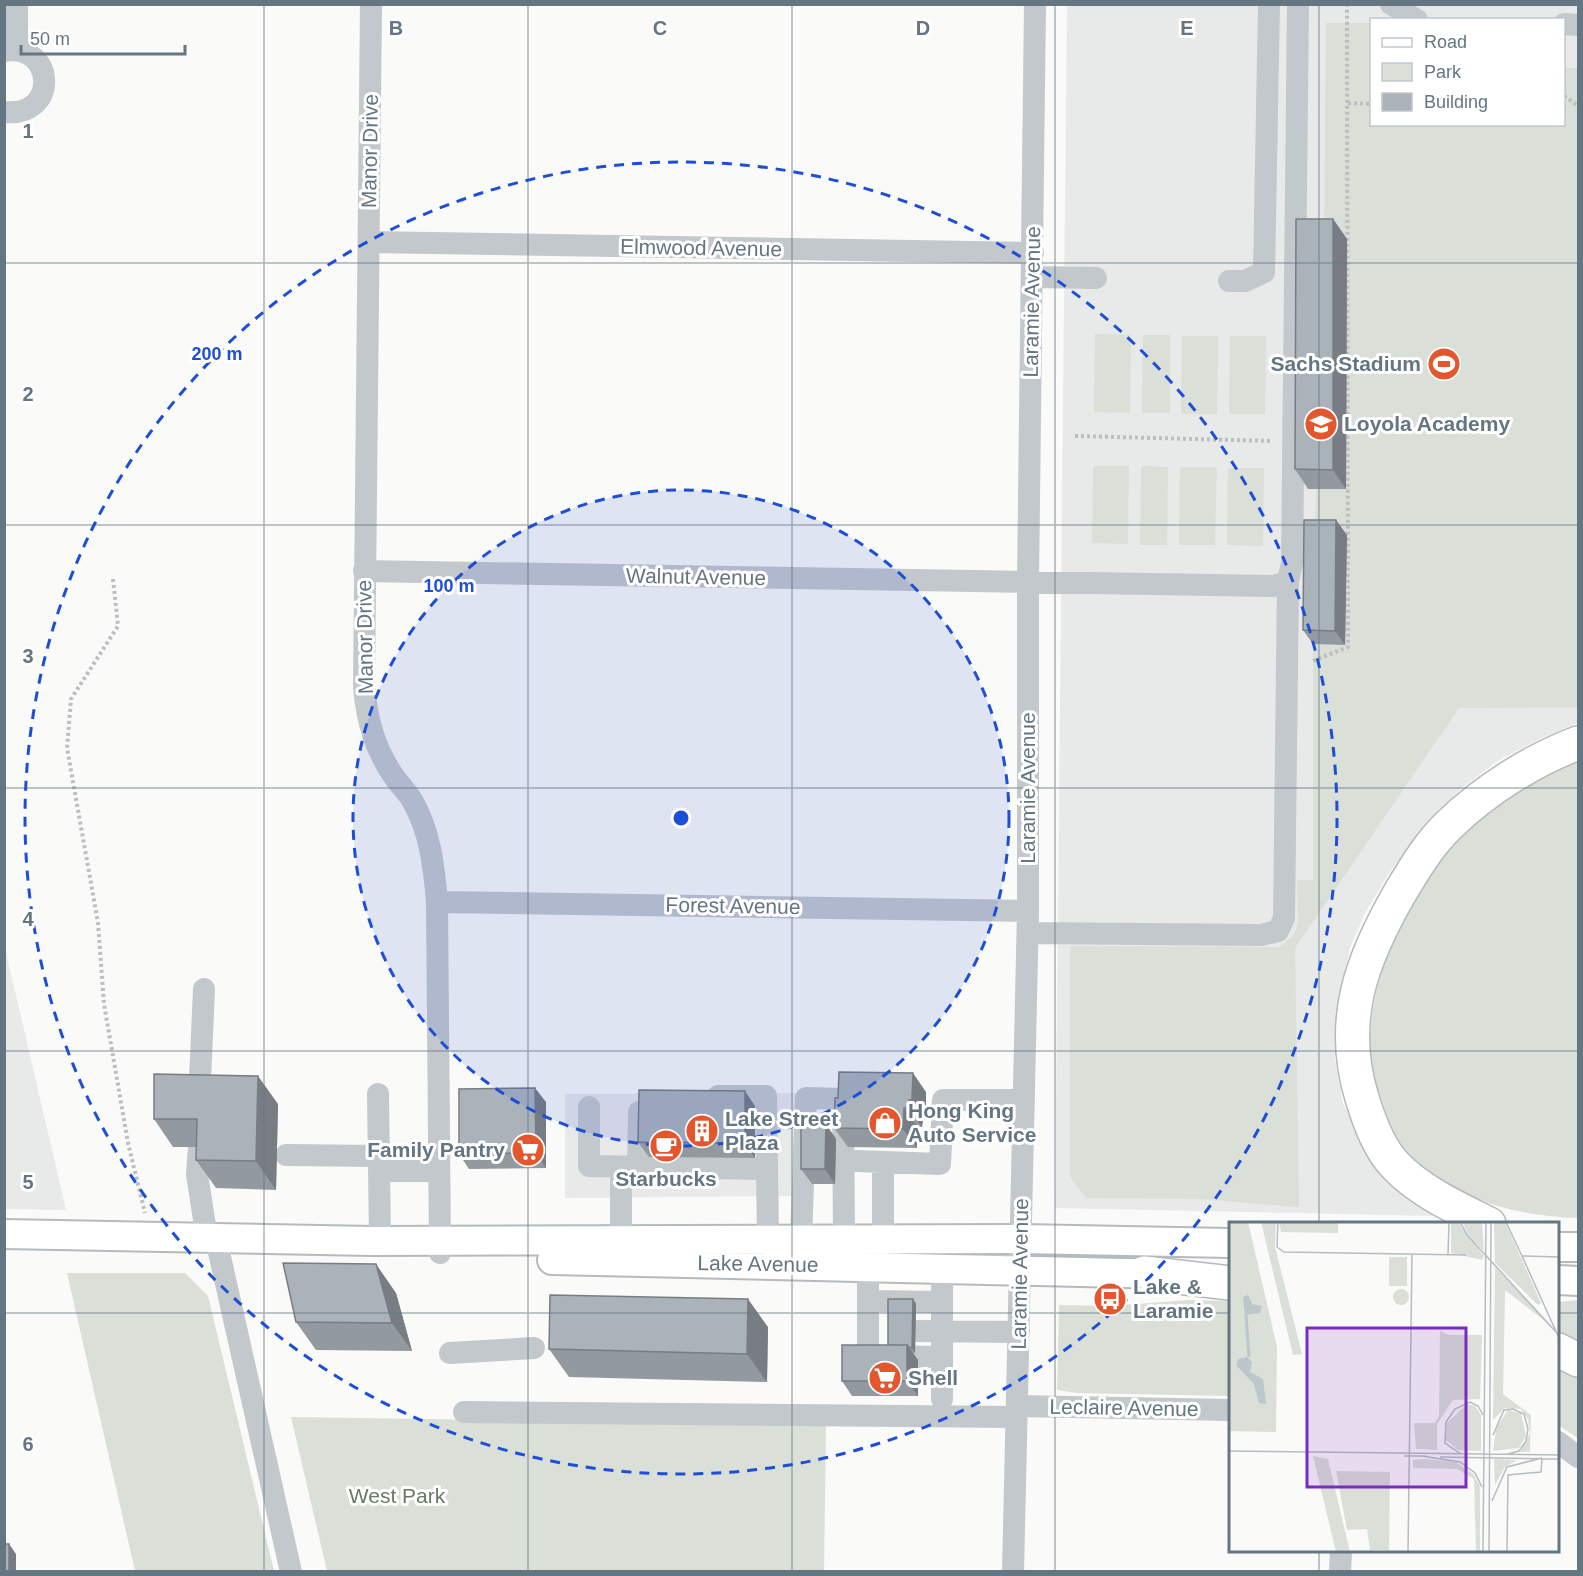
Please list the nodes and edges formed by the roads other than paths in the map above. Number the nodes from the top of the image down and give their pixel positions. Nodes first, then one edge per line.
1 (17, 4) edge
2 (371, 4) edge
3 (1035, 4) edge
4 (1269, 4) edge
5 (1298, 4) edge
6 (1391, 4) edge
7 (1414, 18) edge
8 (11, 51) edge
9 (4, 112) edge
10 (369, 242) junction
11 (1033, 254) junction
12 (1032, 278) junction
13 (1096, 278) dead end
14 (1295, 286) junction
15 (364, 571) junction
16 (1028, 582) junction
17 (1288, 582) junction
18 (1578, 743) edge
19 (437, 902) junction
20 (1028, 922) junction
21 (204, 989) dead end
22 (378, 1095) dead end
23 (651, 1095) edge
24 (697, 1095) edge
25 (1024, 1100) junction
26 (200, 1103) edge
27 (589, 1107) dead end
28 (199, 1147) edge
29 (286, 1155) dead end
30 (856, 1161) dead end
31 (883, 1162) junction
32 (378, 1163) junction
33 (630, 1167) junction
34 (767, 1169) junction
35 (440, 1171) junction
36 (1485, 1222) edge
37 (4, 1234) edge
38 (211, 1239) junction
39 (883, 1239) junction
40 (1022, 1239) junction
41 (287, 1240) junction
42 (621, 1240) junction
43 (768, 1240) junction
44 (801, 1240) junction
45 (844, 1240) junction
46 (380, 1241) junction
47 (1229, 1243) edge
48 (440, 1247) junction
49 (1559, 1247) edge
50 (1578, 1247) edge
51 (868, 1267) junction
52 (942, 1269) junction
53 (1021, 1271) junction
54 (1144, 1273) junction
55 (1229, 1275) edge
56 (1559, 1280) edge
57 (1578, 1281) edge
58 (1229, 1283) edge
59 (868, 1300) junction
60 (942, 1302) junction
61 (868, 1330) junction
62 (891, 1331) edge
63 (916, 1332) dead end
64 (942, 1332) junction
65 (1019, 1332) junction
66 (534, 1347) dead end
67 (1559, 1351) edge
68 (450, 1353) dead end
69 (942, 1357) junction
70 (1578, 1360) edge
71 (942, 1399) dead end
72 (1229, 1410) edge
73 (464, 1412) dead end
74 (1017, 1412) junction
75 (1559, 1443) edge
76 (1578, 1456) edge
77 (1341, 1552) edge
78 (291, 1572) edge
79 (1013, 1572) edge
80 (1340, 1572) edge

1 - 8 street
2 - 10 street, Manor Drive
3 - 11 street, Laramie Avenue
4 - 14 street
5 - 14 street
6 - 7 street
8 - 9 street
10 - 11 street, Elmwood Avenue
10 - 15 street, Manor Drive
11 - 12 street, Laramie Avenue
12 - 13 street
12 - 16 street, Laramie Avenue
14 - 17 street
15 - 16 street, Walnut Avenue
15 - 19 street, Manor Drive
16 - 17 street, Walnut Avenue
16 - 20 street, Laramie Avenue
17 - 20 street, Forest Avenue
18 - 36 highway
19 - 20 street, Forest Avenue
19 - 35 street, Manor Drive
20 - 25 street, Laramie Avenue
21 - 26 street
22 - 32 street
23 - 33 street
24 - 34 street
25 - 31 street
25 - 40 street, Laramie Avenue
27 - 33 street
28 - 38 street
29 - 32 street
30 - 31 street
31 - 39 street
32 - 35 street
32 - 46 street
33 - 34 street
33 - 42 street
34 - 43 street
35 - 48 street, Manor Drive
37 - 38 main road, Lake Avenue
38 - 41 main road, Lake Avenue
38 - 78 street
39 - 40 main road, Lake Avenue
39 - 45 main road, Lake Avenue
40 - 47 main road, Lake Avenue
40 - 53 street, Laramie Avenue
41 - 46 main road, Lake Avenue
41 - 48 main road, Lake Avenue
42 - 43 main road, Lake Avenue
42 - 48 main road, Lake Avenue
43 - 44 main road, Lake Avenue
44 - 45 main road, Lake Avenue
44 - 45 street
46 - 48 main road, Lake Avenue
48 - 51 main road, Lake Avenue
49 - 50 main road
51 - 52 main road, Lake Avenue
51 - 59 street
52 - 53 main road, Lake Avenue
52 - 60 street
53 - 54 main road, Lake Avenue
53 - 65 street, Laramie Avenue
54 - 55 main road, Lake Avenue
54 - 58 highway
56 - 57 main road
59 - 60 street
59 - 61 street
60 - 64 street
61 - 62 street
61 - 69 street
63 - 64 street
64 - 65 street
64 - 69 street
65 - 74 street, Laramie Avenue
66 - 68 street
67 - 70 highway
69 - 71 street
72 - 74 street, Leclaire Avenue
73 - 74 street, Leclaire Avenue
74 - 79 street, Laramie Avenue
75 - 76 street
77 - 80 street

